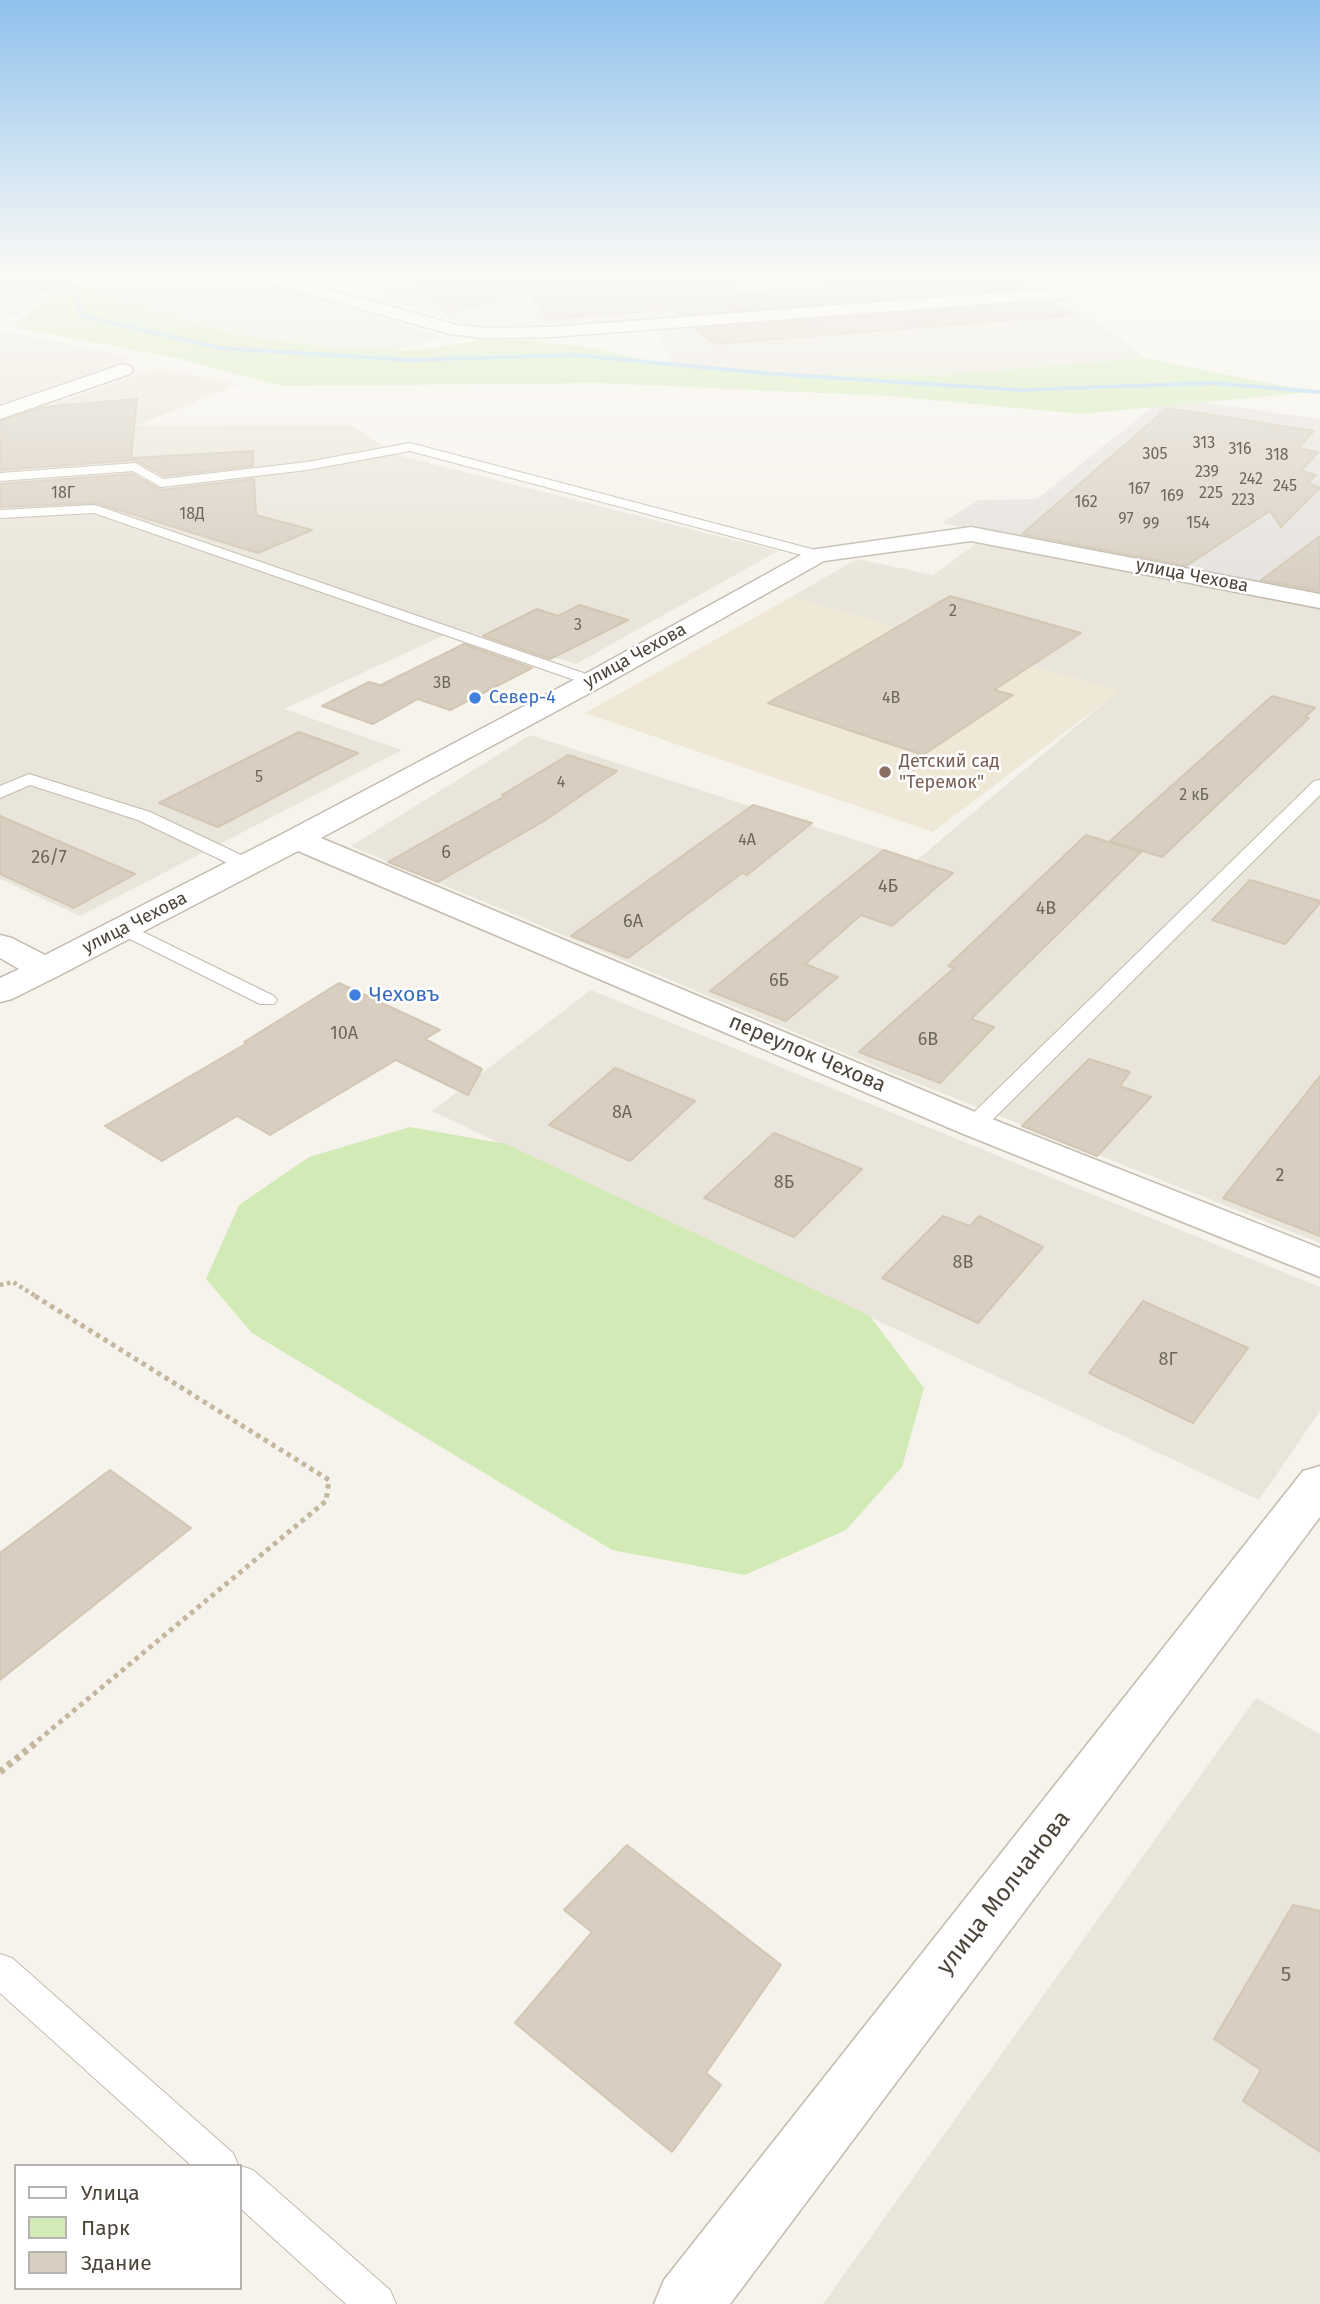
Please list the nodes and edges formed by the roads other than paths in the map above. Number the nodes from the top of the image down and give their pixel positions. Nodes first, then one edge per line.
1 (101, 378) edge
2 (0, 413) edge
3 (0, 477) edge
4 (0, 514) edge
5 (818, 555) junction
6 (1320, 601) edge
7 (592, 681) junction
8 (1320, 785) edge
9 (0, 793) edge
10 (297, 839) junction
11 (247, 865) junction
12 (125, 929) junction
13 (0, 945) edge
14 (46, 969) junction
15 (0, 992) edge
16 (267, 1000) dead end
17 (974, 1125) junction
18 (1320, 1263) edge
19 (1320, 1483) edge
20 (0, 1970) edge
21 (218, 2164) edge
22 (242, 2185) edge
23 (376, 2304) edge
24 (688, 2304) edge

1 - 2 street
3 - 5 lane
4 - 7 lane
5 - 6 street, улица Чехова
5 - 7 street, улица Чехова
7 - 10 street, улица Чехова
8 - 17 lane
9 - 11 lane
10 - 11 street, улица Чехова
10 - 17 street, переулок Чехова
11 - 12 street, улица Чехова
12 - 14 street, улица Чехова
12 - 16 lane
13 - 14 street
14 - 15 street, улица Чехова
17 - 18 street, переулок Чехова
19 - 24 street, улица Молчанова
20 - 21 lane
22 - 23 lane

